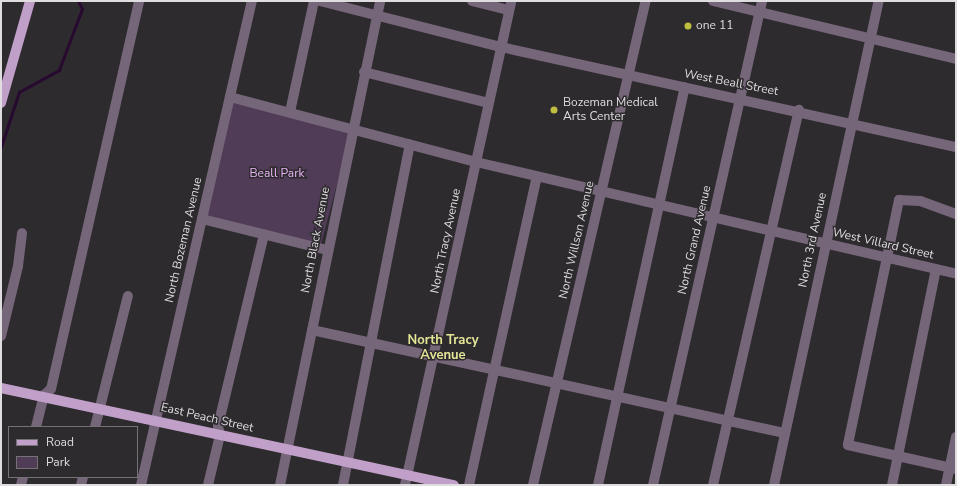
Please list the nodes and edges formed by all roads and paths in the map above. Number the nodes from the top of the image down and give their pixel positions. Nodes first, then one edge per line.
1 (30, 1) edge
2 (139, 1) edge
3 (252, 1) edge
4 (314, 1) edge
5 (320, 1) edge
6 (380, 1) edge
7 (472, 1) edge
8 (646, 1) edge
9 (713, 1) edge
10 (762, 1) edge
11 (879, 1) edge
12 (510, 5) edge
13 (759, 13) junction
14 (377, 15) junction
15 (870, 38) junction
16 (501, 47) junction
17 (956, 59) edge
18 (364, 72) junction
19 (629, 75) junction
20 (685, 87) junction
21 (230, 97) junction
22 (740, 98) junction
23 (1, 103) edge
24 (488, 103) junction
25 (799, 110) junction
26 (290, 112) junction
27 (851, 122) junction
28 (352, 129) junction
29 (410, 145) junction
30 (956, 147) edge
31 (476, 162) junction
32 (537, 177) junction
33 (602, 192) junction
34 (658, 205) junction
35 (956, 214) edge
36 (714, 218) junction
37 (202, 219) junction
38 (771, 231) junction
39 (22, 233) dead end
40 (264, 234) junction
41 (825, 244) junction
42 (327, 250) junction
43 (886, 258) junction
44 (936, 269) junction
45 (956, 274) edge
46 (128, 296) dead end
47 (312, 330) junction
48 (1, 336) edge
49 (371, 344) junction
50 (435, 356) junction
51 (495, 370) junction
52 (557, 383) junction
53 (1, 388) edge
54 (44, 396) junction
55 (617, 396) junction
56 (100, 408) junction
57 (671, 408) junction
58 (157, 420) junction
59 (727, 420) junction
60 (36, 426) edge
61 (95, 426) edge
62 (785, 433) junction
63 (220, 435) junction
64 (956, 437) edge
65 (288, 450) junction
66 (897, 456) junction
67 (348, 462) junction
68 (953, 468) edge
69 (407, 474) junction
70 (141, 485) edge
71 (208, 485) edge
72 (280, 485) edge
73 (342, 485) edge
74 (404, 485) edge
75 (454, 485) edge
76 (469, 485) edge
77 (533, 485) edge
78 (598, 485) edge
79 (653, 485) edge
80 (713, 485) edge
81 (774, 485) edge
82 (892, 485) edge
83 (946, 485) edge

1 - 23 main road
2 - 54 street
3 - 21 street, North Bozeman Avenue
4 - 26 street
5 - 14 street, West Beall Street
6 - 14 street, North Black Avenue
7 - 12 street
8 - 19 street, North Willson Avenue
9 - 13 street
10 - 13 street, North Grand Avenue
11 - 15 street, North 3rd Avenue
12 - 16 street, North Tracy Avenue
13 - 15 street
13 - 22 street, North Grand Avenue
14 - 16 street, West Beall Street
14 - 18 street, North Black Avenue
15 - 17 street
15 - 27 street, North 3rd Avenue
16 - 19 street, West Beall Street
16 - 24 street, North Tracy Avenue
18 - 24 street
18 - 28 street, North Black Avenue
19 - 20 street, West Beall Street
19 - 33 street, North Willson Avenue
20 - 22 street, West Beall Street
20 - 34 street
21 - 26 street, West Villard Street
21 - 37 street, North Bozeman Avenue
22 - 25 street, West Beall Street
22 - 36 street, North Grand Avenue
24 - 31 street, North Tracy Avenue
25 - 27 street, West Beall Street
25 - 38 street
26 - 28 street, West Villard Street
27 - 30 street, West Beall Street
27 - 41 street, North 3rd Avenue
28 - 29 street, West Villard Street
28 - 42 street, North Black Avenue
29 - 31 street, West Villard Street
29 - 49 street
31 - 32 street, West Villard Street
31 - 50 street, North Tracy Avenue
32 - 33 street, West Villard Street
32 - 51 street
33 - 34 street, West Villard Street
33 - 52 street, North Willson Avenue
34 - 36 street, West Villard Street
34 - 55 street
35 - 43 street
36 - 38 street, West Villard Street
36 - 57 street, North Grand Avenue
37 - 40 street
37 - 58 street, North Bozeman Avenue
38 - 41 street, West Villard Street
38 - 59 street
39 - 48 street
40 - 42 street
40 - 63 street
41 - 43 street, West Villard Street
41 - 62 street, North 3rd Avenue
42 - 47 street, North Black Avenue
43 - 44 street, West Villard Street
43 - 66 street
44 - 45 street, West Villard Street
44 - 66 street
46 - 56 street
47 - 49 street
47 - 65 street, North Black Avenue
49 - 50 street
49 - 67 street
50 - 51 street
50 - 69 street, North Tracy Avenue
51 - 52 street
51 - 76 street
52 - 55 street
52 - 77 street, North Willson Avenue
53 - 54 main road, East Peach Street
54 - 56 main road, East Peach Street
54 - 60 street
55 - 57 street
55 - 78 street
56 - 58 main road, East Peach Street
56 - 61 street
57 - 59 street
57 - 79 street, North Grand Avenue
58 - 63 main road, East Peach Street
58 - 70 street, North Bozeman Avenue
59 - 62 street
59 - 80 street
62 - 81 street, North 3rd Avenue
63 - 65 main road, East Peach Street
63 - 71 street
64 - 68 street
65 - 67 main road, East Peach Street
65 - 72 street, North Black Avenue
66 - 68 street
66 - 82 street
67 - 69 main road, East Peach Street
67 - 73 street
68 - 83 street
69 - 74 street, North Tracy Avenue
69 - 75 main road, East Peach Street

